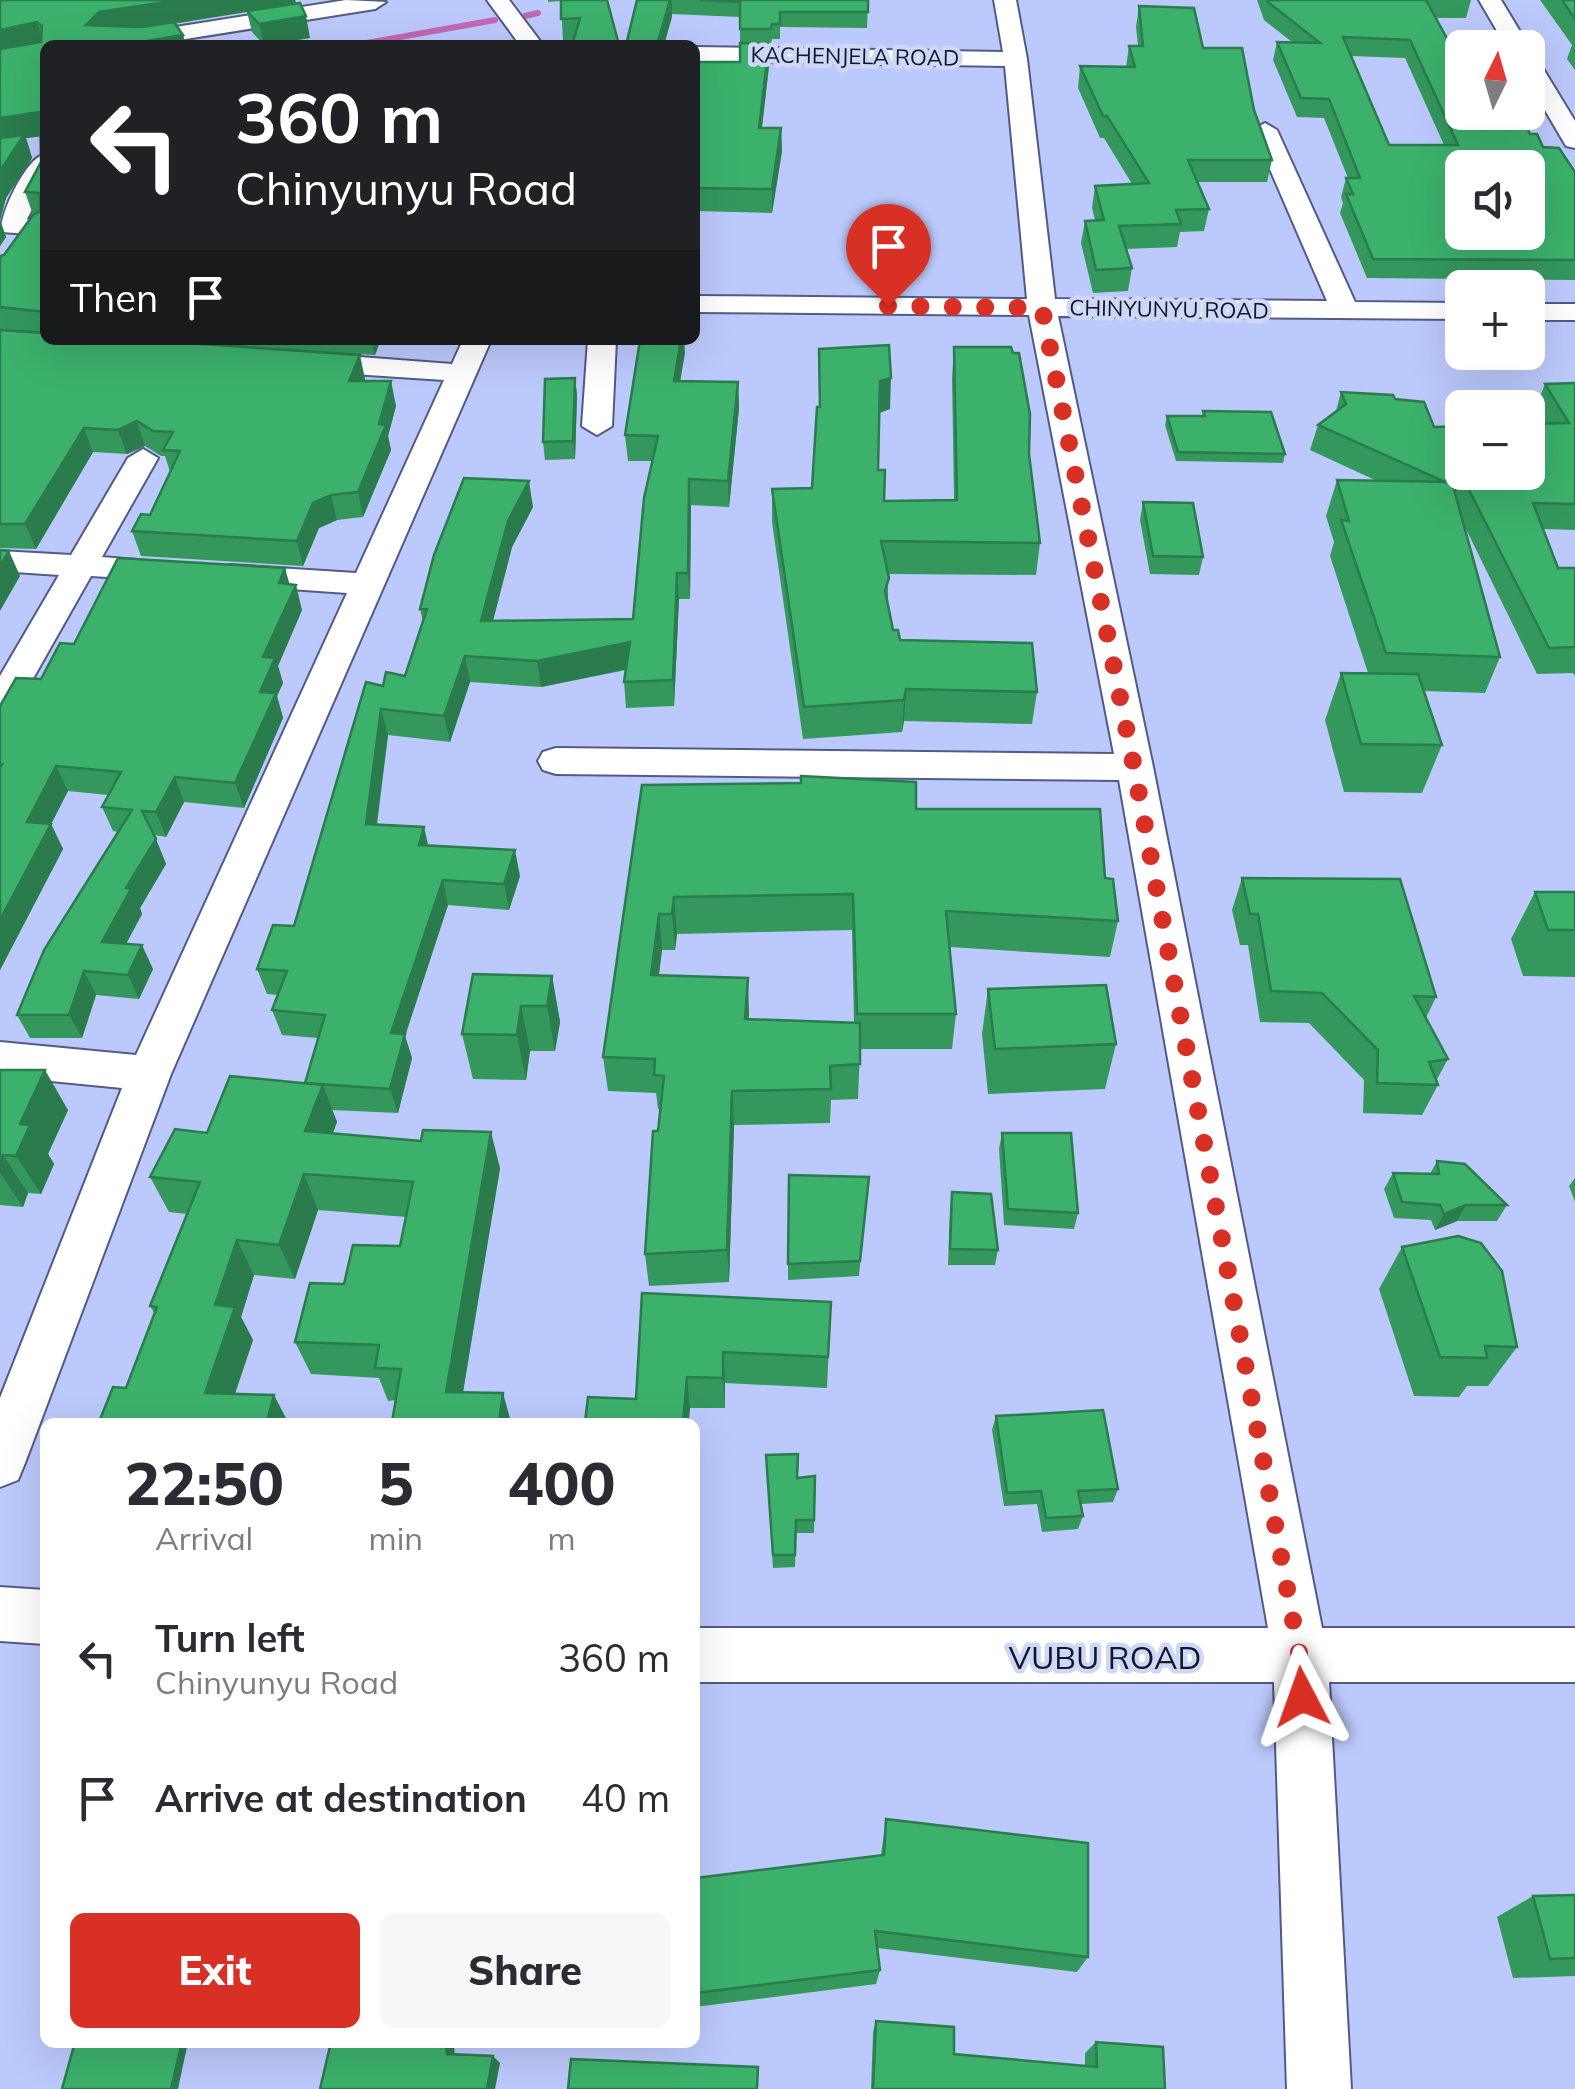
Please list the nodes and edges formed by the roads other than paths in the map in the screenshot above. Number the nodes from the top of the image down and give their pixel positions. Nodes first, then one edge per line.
1 (498, 0) edge
2 (1005, 0) edge
3 (1490, 0) edge
4 (374, 2) edge
5 (1508, 30) edge
6 (124, 40) edge
7 (528, 40) edge
8 (700, 54) edge
9 (1016, 59) junction
10 (1545, 88) edge
11 (1571, 129) edge
12 (1265, 130) edge
13 (40, 147) edge
14 (15, 150) edge
15 (40, 175) edge
16 (22, 227) edge
17 (10, 256) edge
18 (700, 304) edge
19 (1042, 308) junction
20 (1344, 311) junction
21 (1445, 311) edge
22 (1545, 312) edge
23 (1575, 312) edge
24 (602, 345) edge
25 (469, 356) edge
26 (269, 360) edge
27 (598, 426) dead end
28 (143, 458) dead end
29 (0, 561) edge
30 (83, 565) junction
31 (366, 584) junction
32 (0, 706) edge
33 (556, 761) dead end
34 (1134, 767) junction
35 (0, 1059) edge
36 (148, 1074) junction
37 (0, 1463) edge
38 (0, 1614) edge
39 (40, 1616) edge
40 (700, 1654) edge
41 (1575, 1655) edge
42 (1300, 1658) junction
43 (1320, 2089) edge

1 - 7 street
2 - 9 street
3 - 5 street
4 - 6 street
8 - 9 street, KACHENJELA ROAD
9 - 19 street
10 - 11 street
12 - 20 street
13 - 14 street
15 - 16 street
16 - 17 street
18 - 19 street, CHINYUNYU ROAD
19 - 20 street, CHINYUNYU ROAD
19 - 34 street
20 - 21 street, CHINYUNYU ROAD
22 - 23 street
24 - 27 street
25 - 26 street
25 - 31 street
28 - 30 street
29 - 30 street
30 - 31 street
30 - 32 street
31 - 36 street
33 - 34 street
34 - 42 street
35 - 36 street
36 - 37 street
38 - 39 street
40 - 42 street, VUBU ROAD
41 - 42 street, VUBU ROAD
42 - 43 street

